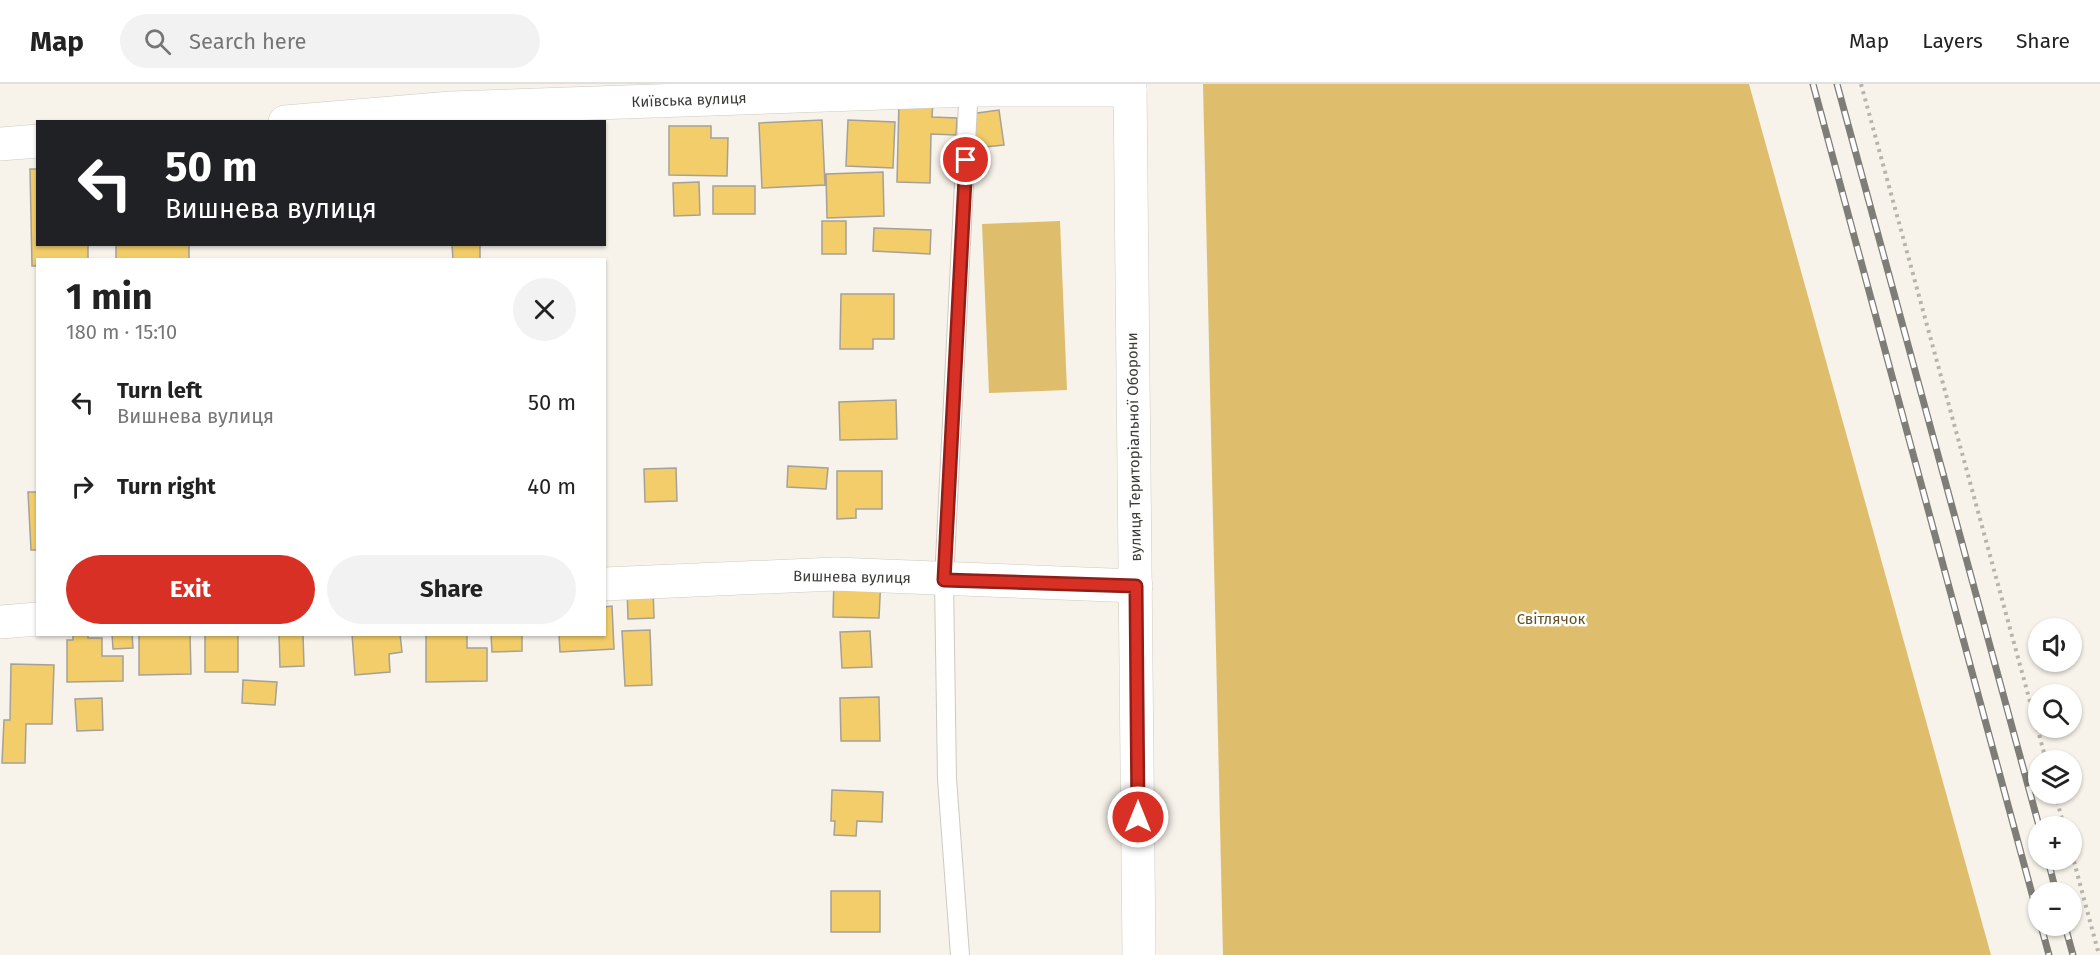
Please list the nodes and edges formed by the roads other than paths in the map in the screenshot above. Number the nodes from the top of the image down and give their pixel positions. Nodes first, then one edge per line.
1 (970, 87) edge
2 (1130, 87) edge
3 (309, 120) edge
4 (36, 141) edge
5 (0, 144) edge
6 (944, 580) junction
7 (606, 584) edge
8 (1136, 586) junction
9 (36, 619) edge
10 (0, 622) edge
11 (960, 955) edge
12 (1139, 955) edge

1 - 2 street, Київська вулиця
1 - 3 street, Київська вулиця
1 - 6 lane
2 - 8 street, вулиця Територіальної Оборони
4 - 5 street
6 - 7 street, Вишнева вулиця
6 - 8 street, Вишнева вулиця
6 - 11 lane
8 - 12 street, вулиця Територіальної Оборони
9 - 10 street

